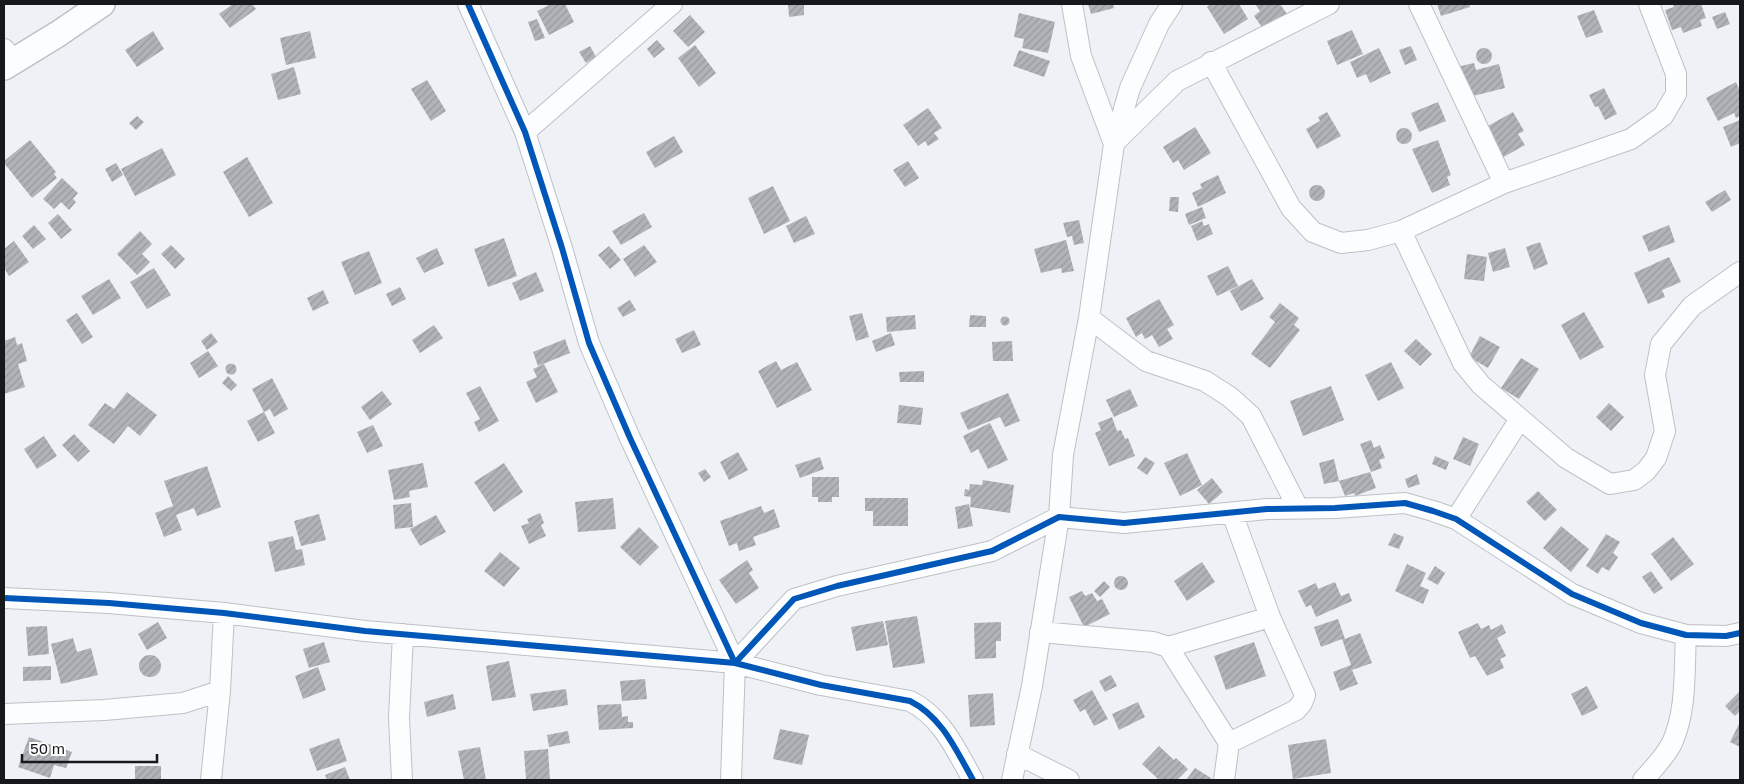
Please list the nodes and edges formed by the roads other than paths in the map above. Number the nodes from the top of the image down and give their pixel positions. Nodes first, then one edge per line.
1 (102, 4) edge
2 (468, 4) edge
3 (672, 4) edge
4 (1072, 4) edge
5 (1172, 4) edge
6 (1328, 4) edge
7 (1419, 4) edge
8 (1650, 4) edge
9 (7, 59) edge
10 (1211, 62) junction
11 (525, 132) junction
12 (1114, 144) junction
13 (1504, 183) junction
14 (1401, 230) junction
15 (1740, 272) edge
16 (1088, 318) junction
17 (1520, 419) junction
18 (1298, 508) junction
19 (1232, 513) junction
20 (1059, 517) junction
21 (1456, 520) junction
22 (4, 598) edge
23 (224, 613) junction
24 (1270, 617) junction
25 (1040, 632) junction
26 (1740, 633) edge
27 (403, 634) junction
28 (1686, 635) junction
29 (1168, 647) junction
30 (734, 663) junction
31 (220, 691) junction
32 (4, 714) edge
33 (1229, 743) junction
34 (1017, 754) junction
35 (211, 780) edge
36 (402, 780) edge
37 (732, 780) edge
38 (973, 780) edge
39 (1012, 780) edge
40 (1069, 780) edge
41 (1224, 780) edge
42 (1643, 780) edge

1 - 9 street
2 - 11 street
3 - 11 street
4 - 12 street
5 - 12 street
6 - 10 street
7 - 13 street
8 - 13 street
10 - 12 street
10 - 14 street
11 - 30 street
12 - 16 street
13 - 14 street
14 - 17 street
15 - 17 street
16 - 18 street
16 - 20 street
17 - 21 street
18 - 19 street
18 - 21 street
19 - 20 street
19 - 24 street
20 - 25 street
20 - 30 street
21 - 28 street
22 - 23 street
23 - 27 street
23 - 31 street
24 - 29 street
24 - 33 street
25 - 29 street
25 - 34 street
26 - 28 street
27 - 30 street
27 - 36 street
28 - 42 street
29 - 33 street
30 - 37 street
30 - 38 street
31 - 32 street
31 - 35 street
33 - 41 street
34 - 39 street
34 - 40 street

